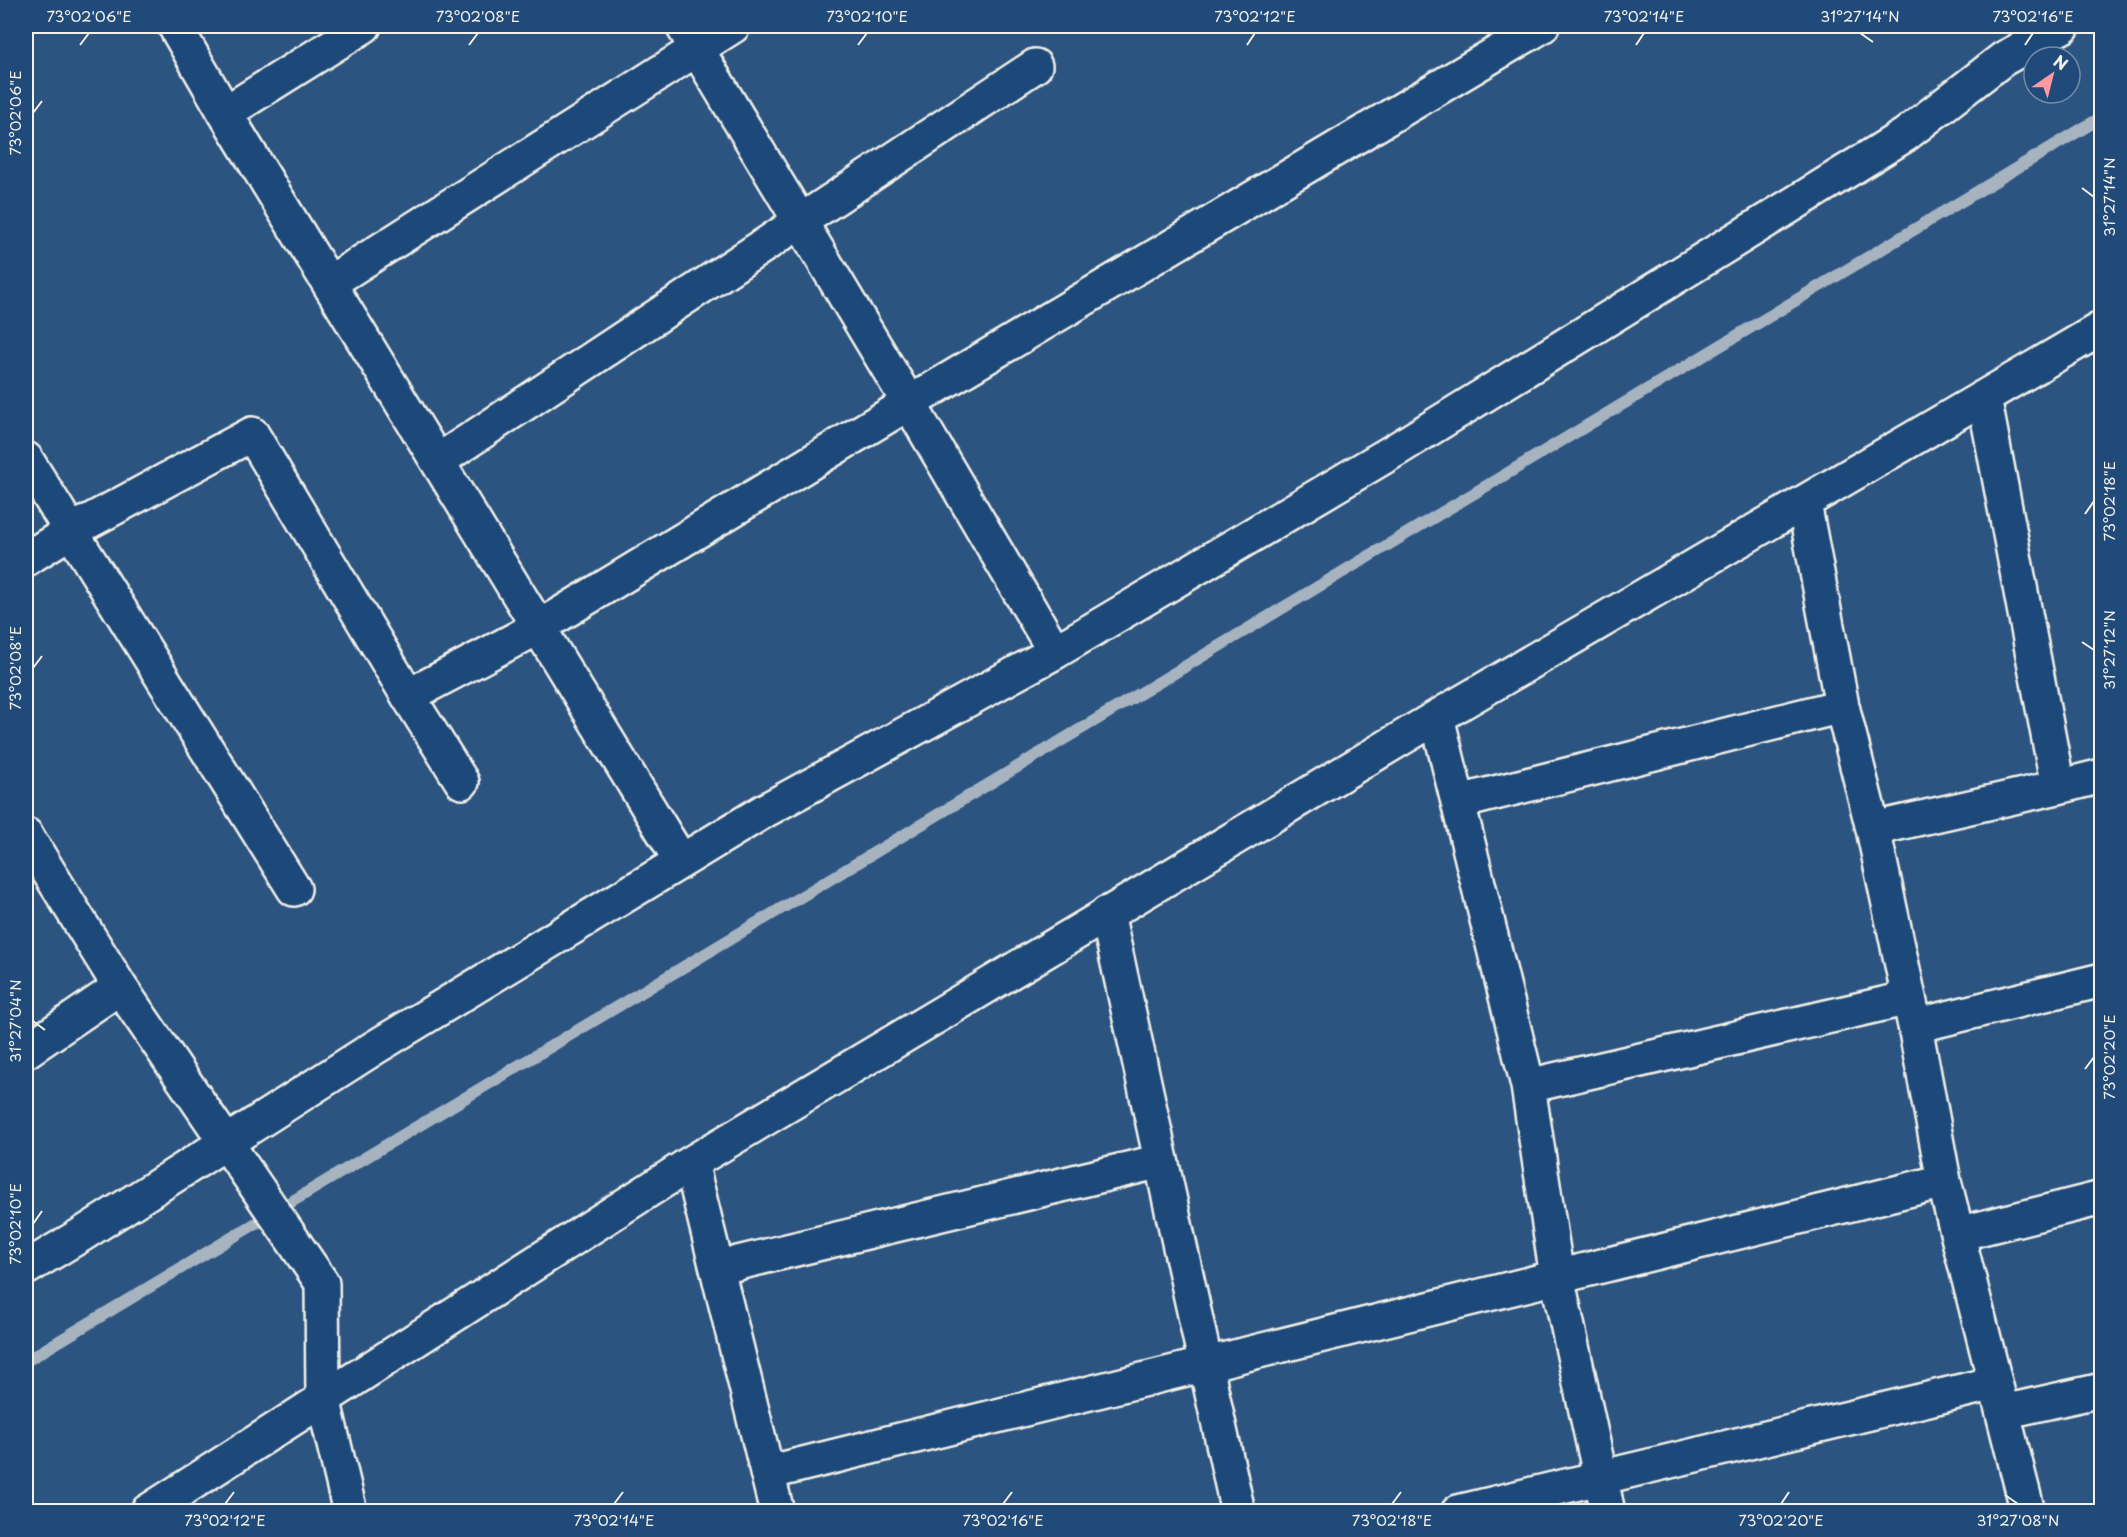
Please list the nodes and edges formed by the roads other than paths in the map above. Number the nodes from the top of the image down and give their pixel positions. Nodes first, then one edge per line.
1 (175, 26) edge
2 (364, 26) edge
3 (733, 26) edge
4 (1542, 26) edge
5 (2063, 26) edge
6 (690, 37) edge
7 (1035, 66) dead end
8 (225, 113) junction
9 (800, 222) junction
10 (329, 283) junction
11 (2102, 328) edge
12 (1984, 397) junction
13 (909, 403) junction
14 (26, 459) edge
15 (438, 461) junction
16 (1804, 503) junction
17 (70, 531) junction
18 (26, 559) edge
19 (539, 627) junction
20 (1055, 652) junction
21 (408, 696) junction
22 (1842, 706) junction
23 (1437, 717) junction
24 (2102, 776) edge
25 (462, 782) dead end
26 (2058, 787) junction
27 (1459, 802) junction
28 (1873, 829) junction
29 (26, 835) edge
30 (681, 861) junction
31 (294, 889) dead end
32 (1107, 913) junction
33 (2102, 980) edge
34 (120, 987) junction
35 (1912, 1012) junction
36 (26, 1051) edge
37 (1528, 1086) junction
38 (226, 1143) junction
39 (1161, 1161) junction
40 (691, 1163) junction
41 (1944, 1181) junction
42 (2102, 1198) edge
43 (1958, 1234) junction
44 (26, 1269) edge
45 (717, 1269) junction
46 (1557, 1277) junction
47 (1205, 1364) junction
48 (2102, 1390) edge
49 (323, 1398) junction
50 (1999, 1398) junction
51 (767, 1473) junction
52 (1600, 1478) junction
53 (147, 1512) edge
54 (350, 1512) edge
55 (777, 1512) edge
56 (1238, 1512) edge
57 (1458, 1512) edge
58 (1608, 1512) edge
59 (2028, 1512) edge

1 - 8 street
2 - 8 street
3 - 6 street
4 - 13 street
5 - 20 street
6 - 9 street
6 - 10 street
7 - 9 street
8 - 10 street
9 - 13 street
9 - 15 street
10 - 15 street
11 - 12 street
12 - 16 street
12 - 26 street
13 - 19 street
13 - 20 street
14 - 17 street
15 - 19 street
16 - 22 street
16 - 23 street
17 - 18 street
17 - 21 street
17 - 31 street
19 - 21 street
19 - 30 street
20 - 30 street
21 - 25 street
22 - 27 street
22 - 28 street
23 - 27 street
23 - 32 street
24 - 26 street
26 - 28 street
27 - 37 street
28 - 35 street
29 - 34 street
30 - 38 street
32 - 39 street
32 - 40 street
33 - 35 street
34 - 36 street
34 - 38 street
35 - 37 street
35 - 41 street
37 - 46 street
38 - 44 street
38 - 49 street
39 - 45 street
39 - 47 street
40 - 45 street
40 - 49 street
41 - 43 street
41 - 46 street
42 - 43 street
43 - 50 street
45 - 51 street
46 - 47 street
46 - 52 street
47 - 51 street
47 - 56 street
48 - 50 street
49 - 53 street
49 - 54 street
50 - 52 street
50 - 59 street
51 - 55 street
52 - 57 street
52 - 58 street

